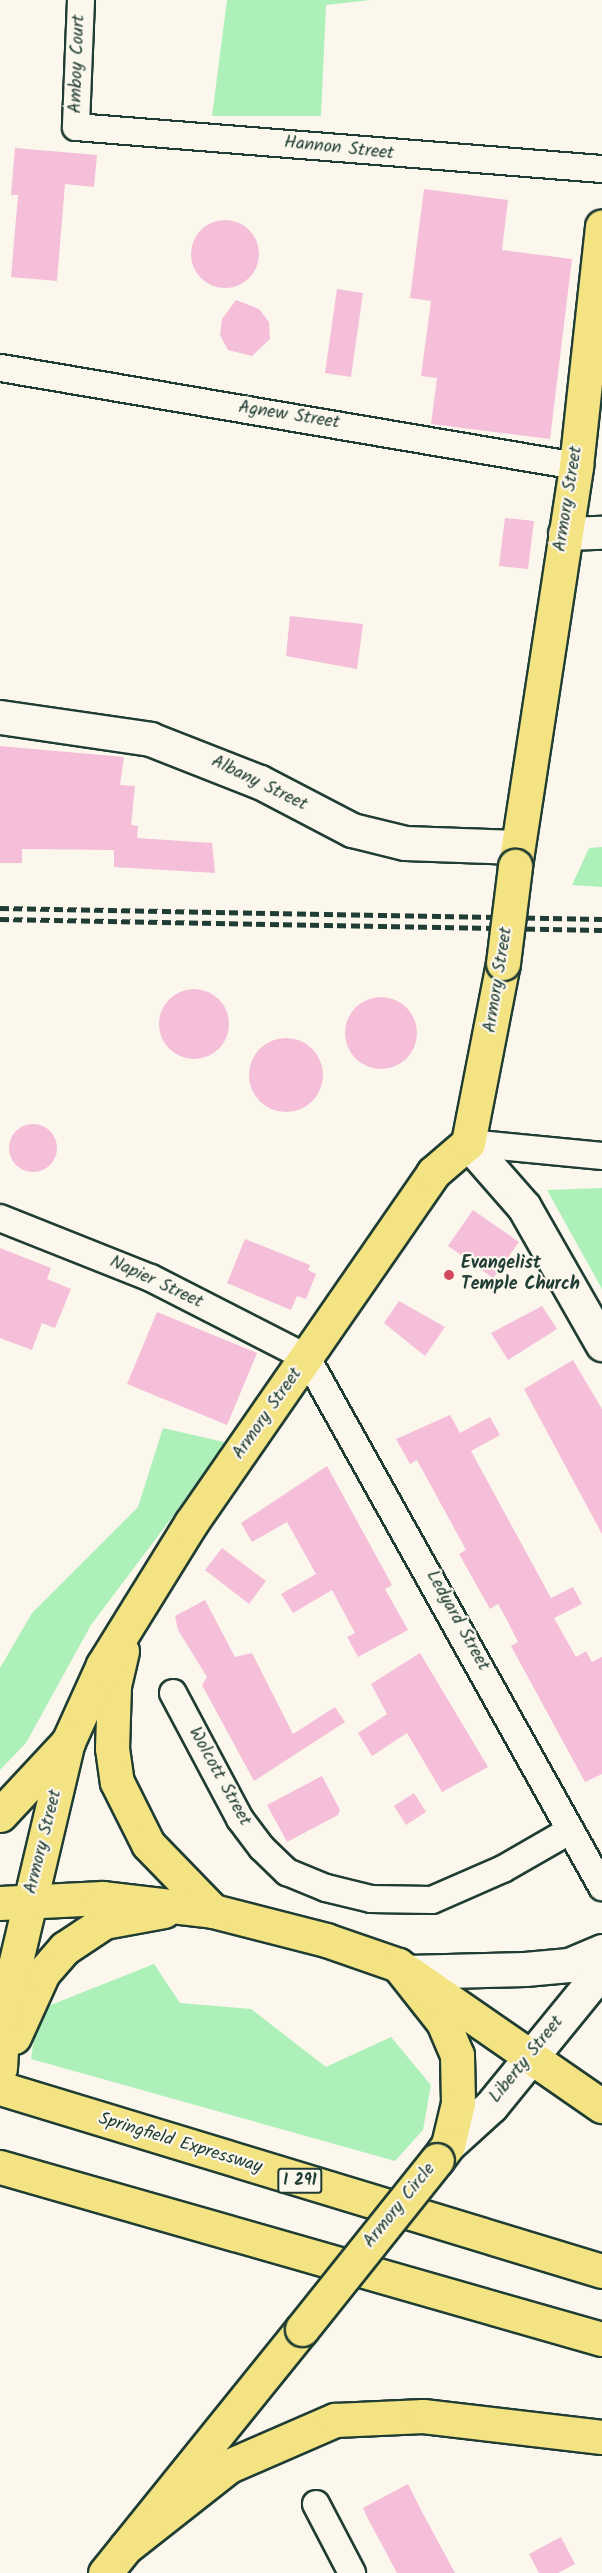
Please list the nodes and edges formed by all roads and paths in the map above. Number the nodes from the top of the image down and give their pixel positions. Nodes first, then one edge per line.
1 (81, 0) edge
2 (76, 127) joint
3 (602, 169) edge
4 (602, 226) edge
5 (1, 368) edge
6 (576, 466) junction
7 (602, 533) edge
8 (565, 534) junction
9 (0, 717) edge
10 (516, 856) junction
11 (468, 1143) junction
12 (602, 1156) edge
13 (0, 1218) edge
14 (602, 1344) edge
15 (307, 1358) junction
16 (127, 1629) junction
17 (173, 1693) dead end
18 (68, 1742) junction
19 (0, 1815) edge
20 (569, 1831) junction
21 (602, 1887) edge
22 (15, 1900) edge
23 (204, 1910) junction
24 (602, 1951) edge
25 (402, 1969) junction
26 (602, 1970) edge
27 (9, 2029) junction
28 (529, 2055) junction
29 (0, 2067) edge
30 (0, 2076) edge
31 (0, 2088) edge
32 (602, 2106) edge
33 (443, 2152) junction
34 (0, 2167) edge
35 (602, 2271) edge
36 (602, 2339) edge
37 (602, 2437) edge
38 (316, 2504) dead end
39 (126, 2547) junction
40 (105, 2573) edge
41 (352, 2573) edge

1 - 2 street, Amboy Court
2 - 3 street, Hannon Street
4 - 6 main road, Armory Street
5 - 6 street, Agnew Street
6 - 8 main road, Armory Street
7 - 8 street
8 - 10 main road, Armory Street
9 - 10 main road, Albany Street
10 - 11 main road, Armory Street, bridge
11 - 12 street
11 - 14 main road
11 - 15 main road, Armory Street
13 - 15 street, Napier Street
15 - 16 main road, Armory Street
15 - 20 street, Ledyard Street
16 - 18 main road, Armory Street
16 - 23 main road, Armory Street
17 - 20 street, Wolcott Street
18 - 19 main road
18 - 22 main road, Armory Street
20 - 21 street, Ledyard Street
22 - 23 main road
22 - 27 main road, Armory Street
23 - 25 main road
23 - 27 main road
24 - 25 main road
25 - 28 main road
25 - 33 main road, Armory Circle
26 - 28 main road, Liberty Street
27 - 29 main road, Armory Street
27 - 30 main road
28 - 32 main road
28 - 33 main road, Liberty Street
31 - 35 main road, Springfield Expressway / I 291
33 - 39 main road, Armory Circle, bridge
34 - 36 main road
37 - 39 main road
38 - 41 street
39 - 40 main road, Armory Circle

